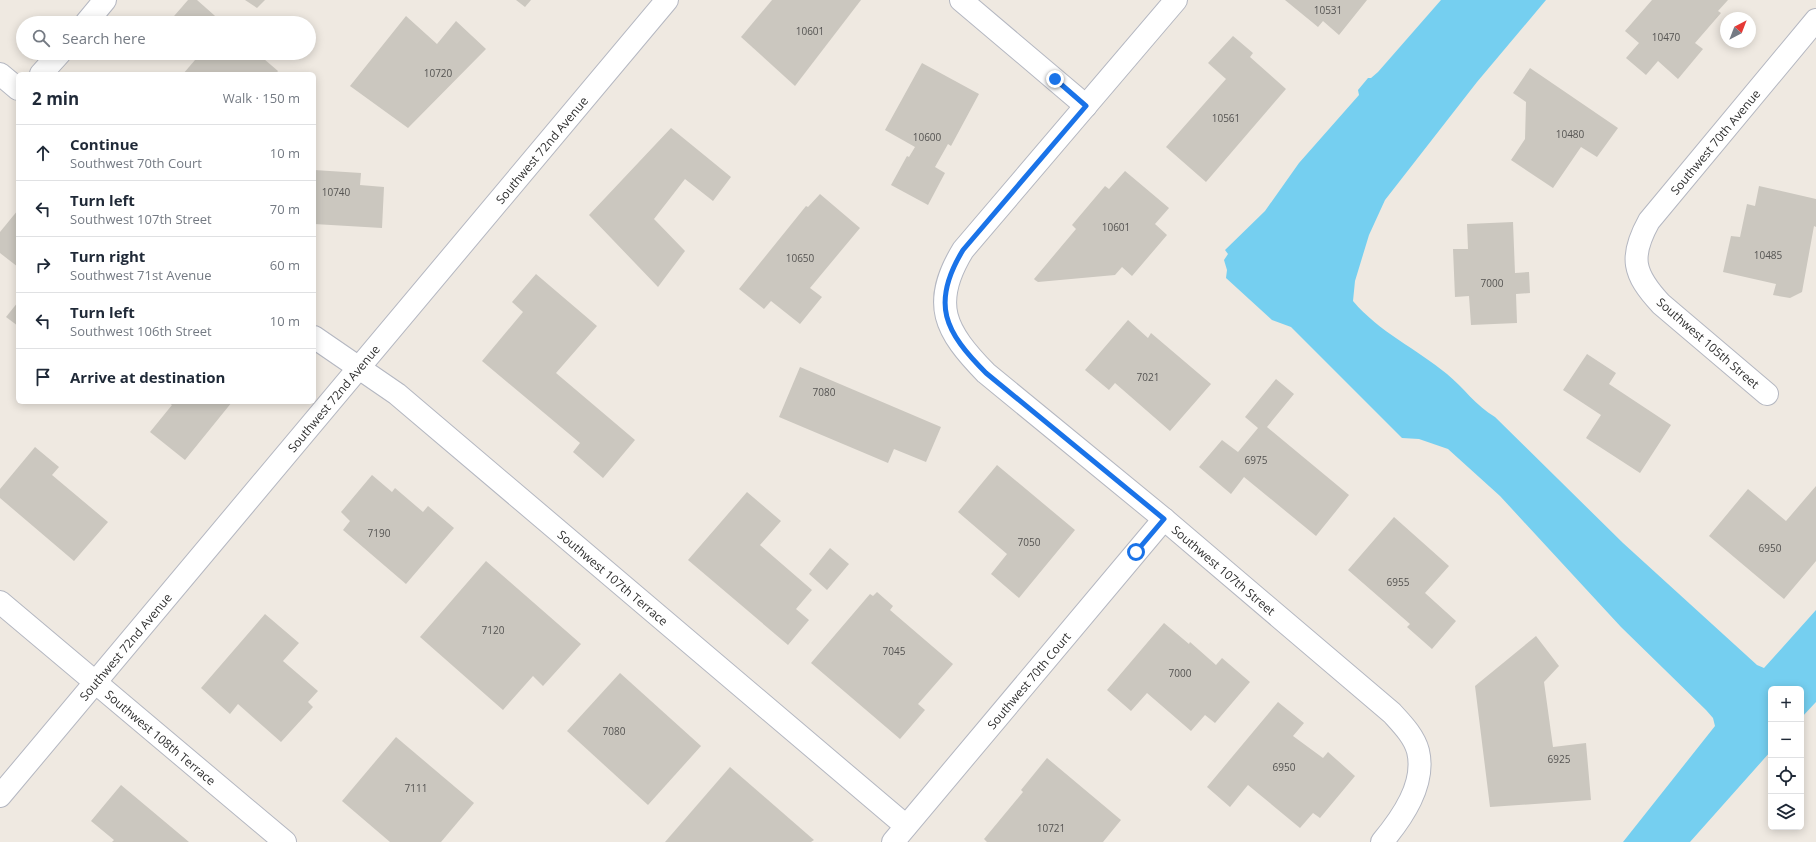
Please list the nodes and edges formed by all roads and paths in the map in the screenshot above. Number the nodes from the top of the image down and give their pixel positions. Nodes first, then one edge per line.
1 (105, 0) edge
2 (667, 0) edge
3 (961, 0) edge
4 (1176, 0) edge
5 (92, 16) edge
6 (1816, 20) edge
7 (54, 60) edge
8 (43, 72) edge
9 (0, 74) edge
10 (16, 87) edge
11 (1086, 106) junction
12 (1638, 271) joint
13 (316, 338) edge
14 (357, 368) junction
15 (1767, 394) dead end
16 (1164, 519) junction
17 (0, 602) edge
18 (96, 683) junction
19 (0, 796) edge
20 (899, 834) edge
21 (285, 842) edge
22 (1382, 842) edge

1 - 5 street
2 - 14 street, Southwest 72nd Avenue
3 - 11 street
4 - 11 street, Southwest 107th Street
6 - 12 street, Southwest 70th Avenue
7 - 8 street
9 - 10 street
11 - 16 street, Southwest 107th Street
12 - 15 street, Southwest 105th Street
13 - 14 street, Southwest 107th Terrace
14 - 18 street, Southwest 72nd Avenue
14 - 20 street, Southwest 107th Terrace
16 - 20 street, Southwest 70th Court
16 - 22 street, Southwest 107th Street
17 - 18 street, Southwest 108th Terrace
18 - 19 street, Southwest 72nd Avenue
18 - 21 street, Southwest 108th Terrace

